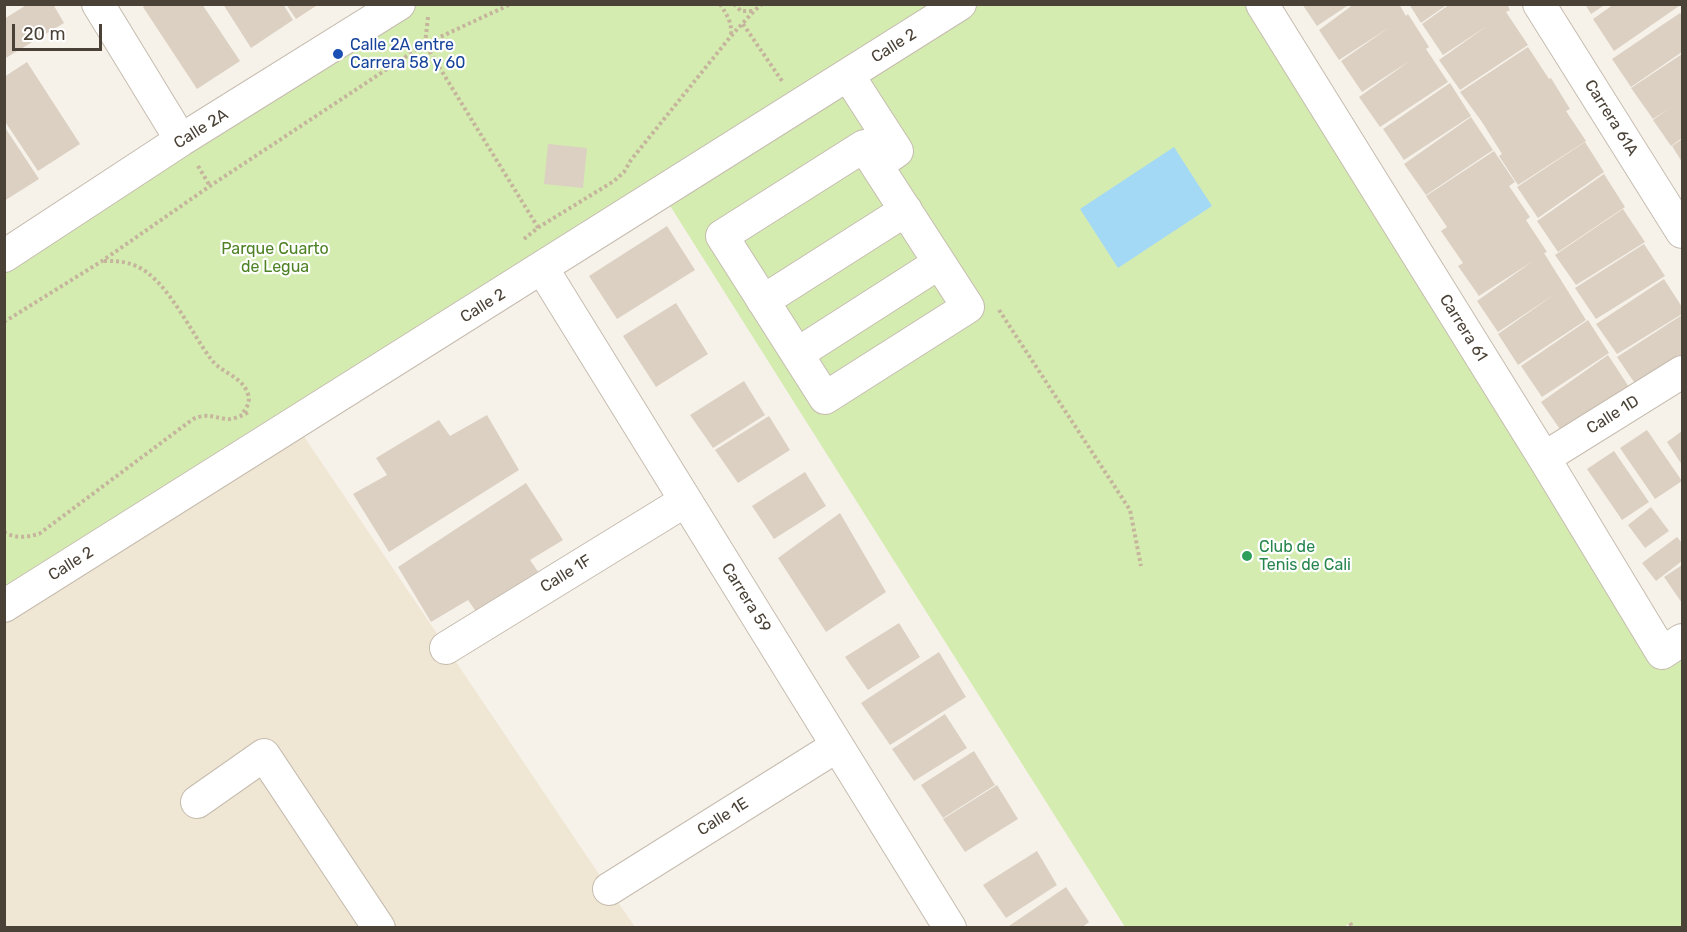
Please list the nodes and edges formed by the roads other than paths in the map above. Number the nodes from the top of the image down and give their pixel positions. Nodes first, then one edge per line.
1 (98, 4) edge
2 (399, 4) edge
3 (960, 4) edge
4 (1262, 4) edge
5 (1539, 4) edge
6 (848, 75) junction
7 (181, 140) junction
8 (877, 165) junction
9 (906, 210) junction
10 (1683, 232) edge
11 (4, 256) edge
12 (939, 263) junction
13 (542, 268) junction
14 (763, 301) junction
15 (797, 354) junction
16 (1683, 372) edge
17 (1544, 458) junction
18 (686, 501) junction
19 (4, 606) edge
20 (1672, 647) edge
21 (446, 648) dead end
22 (837, 746) junction
23 (197, 802) dead end
24 (609, 889) dead end
25 (379, 927) edge
26 (950, 927) edge

1 - 7 street
2 - 7 street, Calle 2A
3 - 6 street, Calle 2
4 - 17 street, Carrera 61
5 - 10 street, Carrera 61A
6 - 8 street
6 - 13 street, Calle 2
7 - 11 street, Calle 2A
8 - 9 street
8 - 14 street
9 - 12 street
9 - 14 street
12 - 15 street
12 - 15 street
13 - 18 street, Carrera 59
13 - 19 street, Calle 2
14 - 15 street
16 - 17 street, Calle 1D
17 - 20 street, Carrera 61
18 - 21 street, Calle 1F
18 - 22 street, Carrera 59
22 - 24 street, Calle 1E
22 - 26 street, Carrera 59
23 - 25 street

